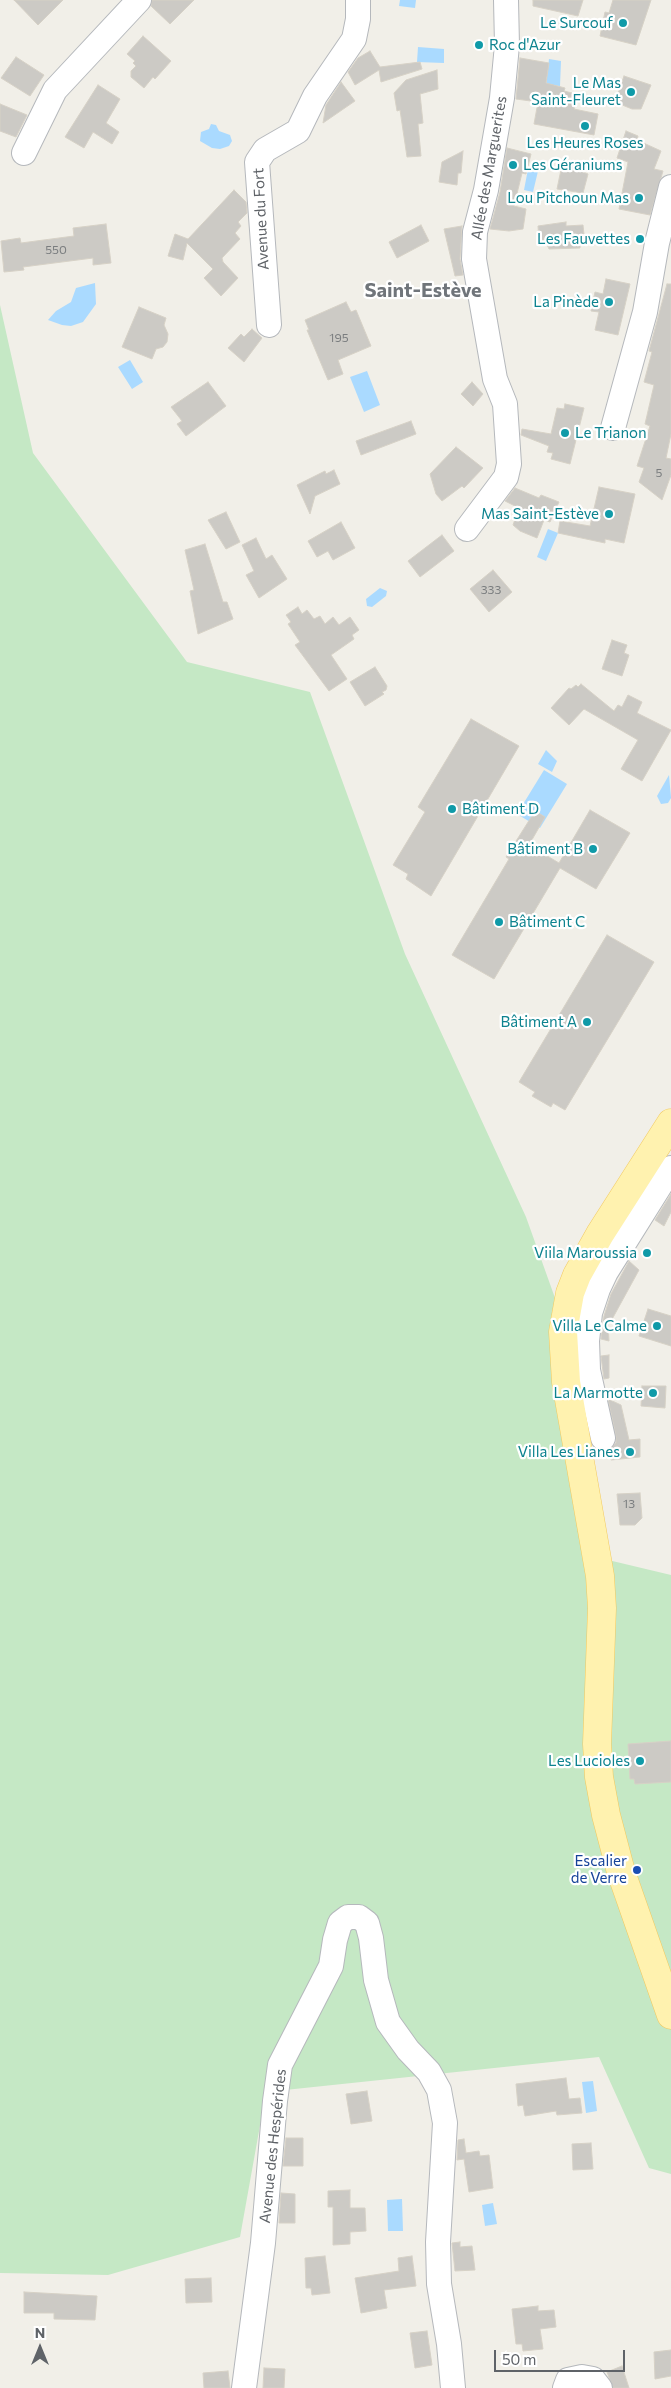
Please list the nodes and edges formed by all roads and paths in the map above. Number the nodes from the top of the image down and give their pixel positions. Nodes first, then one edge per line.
1 (138, 0) edge
2 (358, 0) edge
3 (506, 0) edge
4 (24, 153) dead end
5 (671, 187) edge
6 (270, 325) dead end
7 (613, 428) dead end
8 (467, 529) dead end
9 (671, 1123) edge
10 (666, 1159) edge
11 (603, 1438) dead end
12 (671, 2015) edge
13 (244, 2388) edge
14 (453, 2388) edge
15 (565, 2388) edge
16 (600, 2388) edge

1 - 4 street
2 - 6 street, Avenue du Fort
3 - 8 street, Allée des Marguerites
5 - 7 street
9 - 10 main road
10 - 11 street
10 - 12 main road
13 - 14 street, Avenue des Hespérides
15 - 16 street

